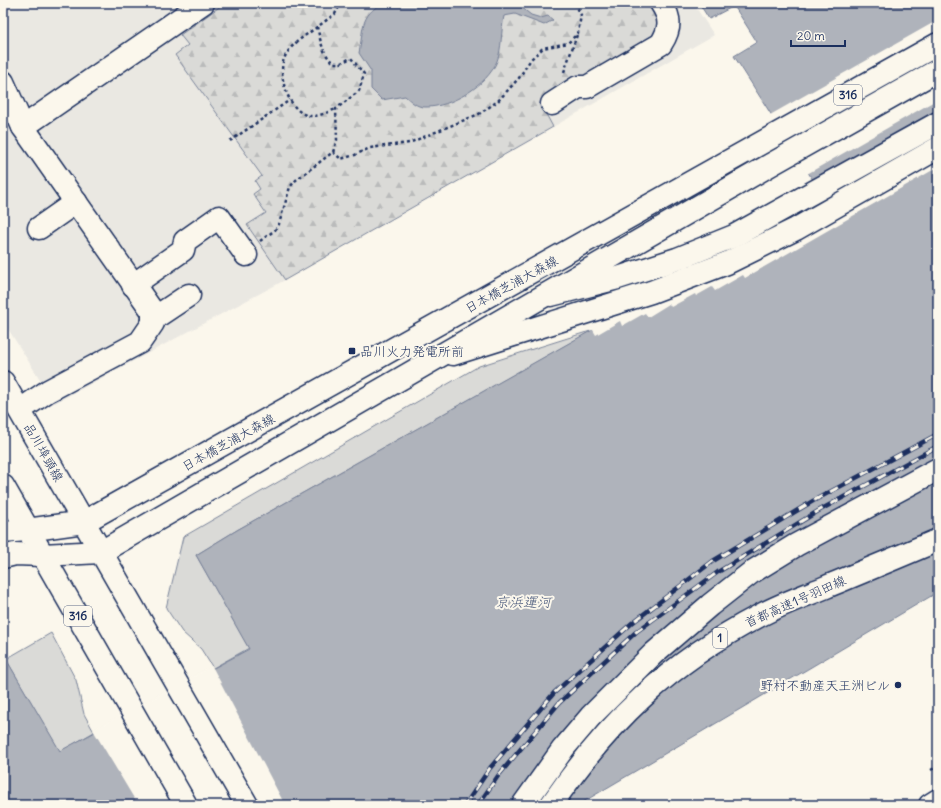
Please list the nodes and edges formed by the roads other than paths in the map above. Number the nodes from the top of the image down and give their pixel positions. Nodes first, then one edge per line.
1 (203, 3) edge
2 (661, 3) edge
3 (938, 44) edge
4 (938, 70) edge
5 (3, 82) edge
6 (552, 104) dead end
7 (938, 123) edge
8 (23, 127) junction
9 (938, 148) edge
10 (76, 202) junction
11 (39, 228) dead end
12 (253, 248) road end
13 (133, 285) junction
14 (189, 296) dead end
15 (538, 299) junction
16 (153, 319) junction
17 (431, 361) junction
18 (3, 382) edge
19 (20, 410) junction
20 (938, 469) edge
21 (3, 486) edge
22 (84, 522) junction
23 (27, 530) junction
24 (3, 532) edge
25 (938, 540) edge
26 (101, 552) junction
27 (42, 555) junction
28 (3, 557) edge
29 (938, 800) edge
30 (186, 805) edge
31 (247, 805) edge
32 (523, 805) edge
33 (551, 805) edge
34 (930, 805) edge

1 - 8 main road
2 - 6 main road
3 - 22 main road, 日本橋芝浦大森線 / 316
4 - 15 main road, 日本橋芝浦大森線 / 316
5 - 8 main road
7 - 15 main road
8 - 10 main road
9 - 17 main road
10 - 11 main road
10 - 13 main road
12 - 13 main road
13 - 16 main road
14 - 16 main road
15 - 17 main road, 日本橋芝浦大森線 / 316
16 - 19 main road
17 - 26 main road, 日本橋芝浦大森線 / 316
18 - 19 main road, 品川埠頭線
19 - 22 main road, 品川埠頭線
20 - 32 main road, 1
21 - 23 main road
22 - 23 main road, 日本橋芝浦大森線 / 316
22 - 26 main road
23 - 24 main road, 日本橋芝浦大森線
23 - 27 main road, 316
25 - 33 main road, 首都高速1号羽田線 / 1
26 - 27 main road, 日本橋芝浦大森線 / 316
26 - 31 main road
27 - 28 main road, 日本橋芝浦大森線
27 - 30 main road, 316
29 - 34 main road

